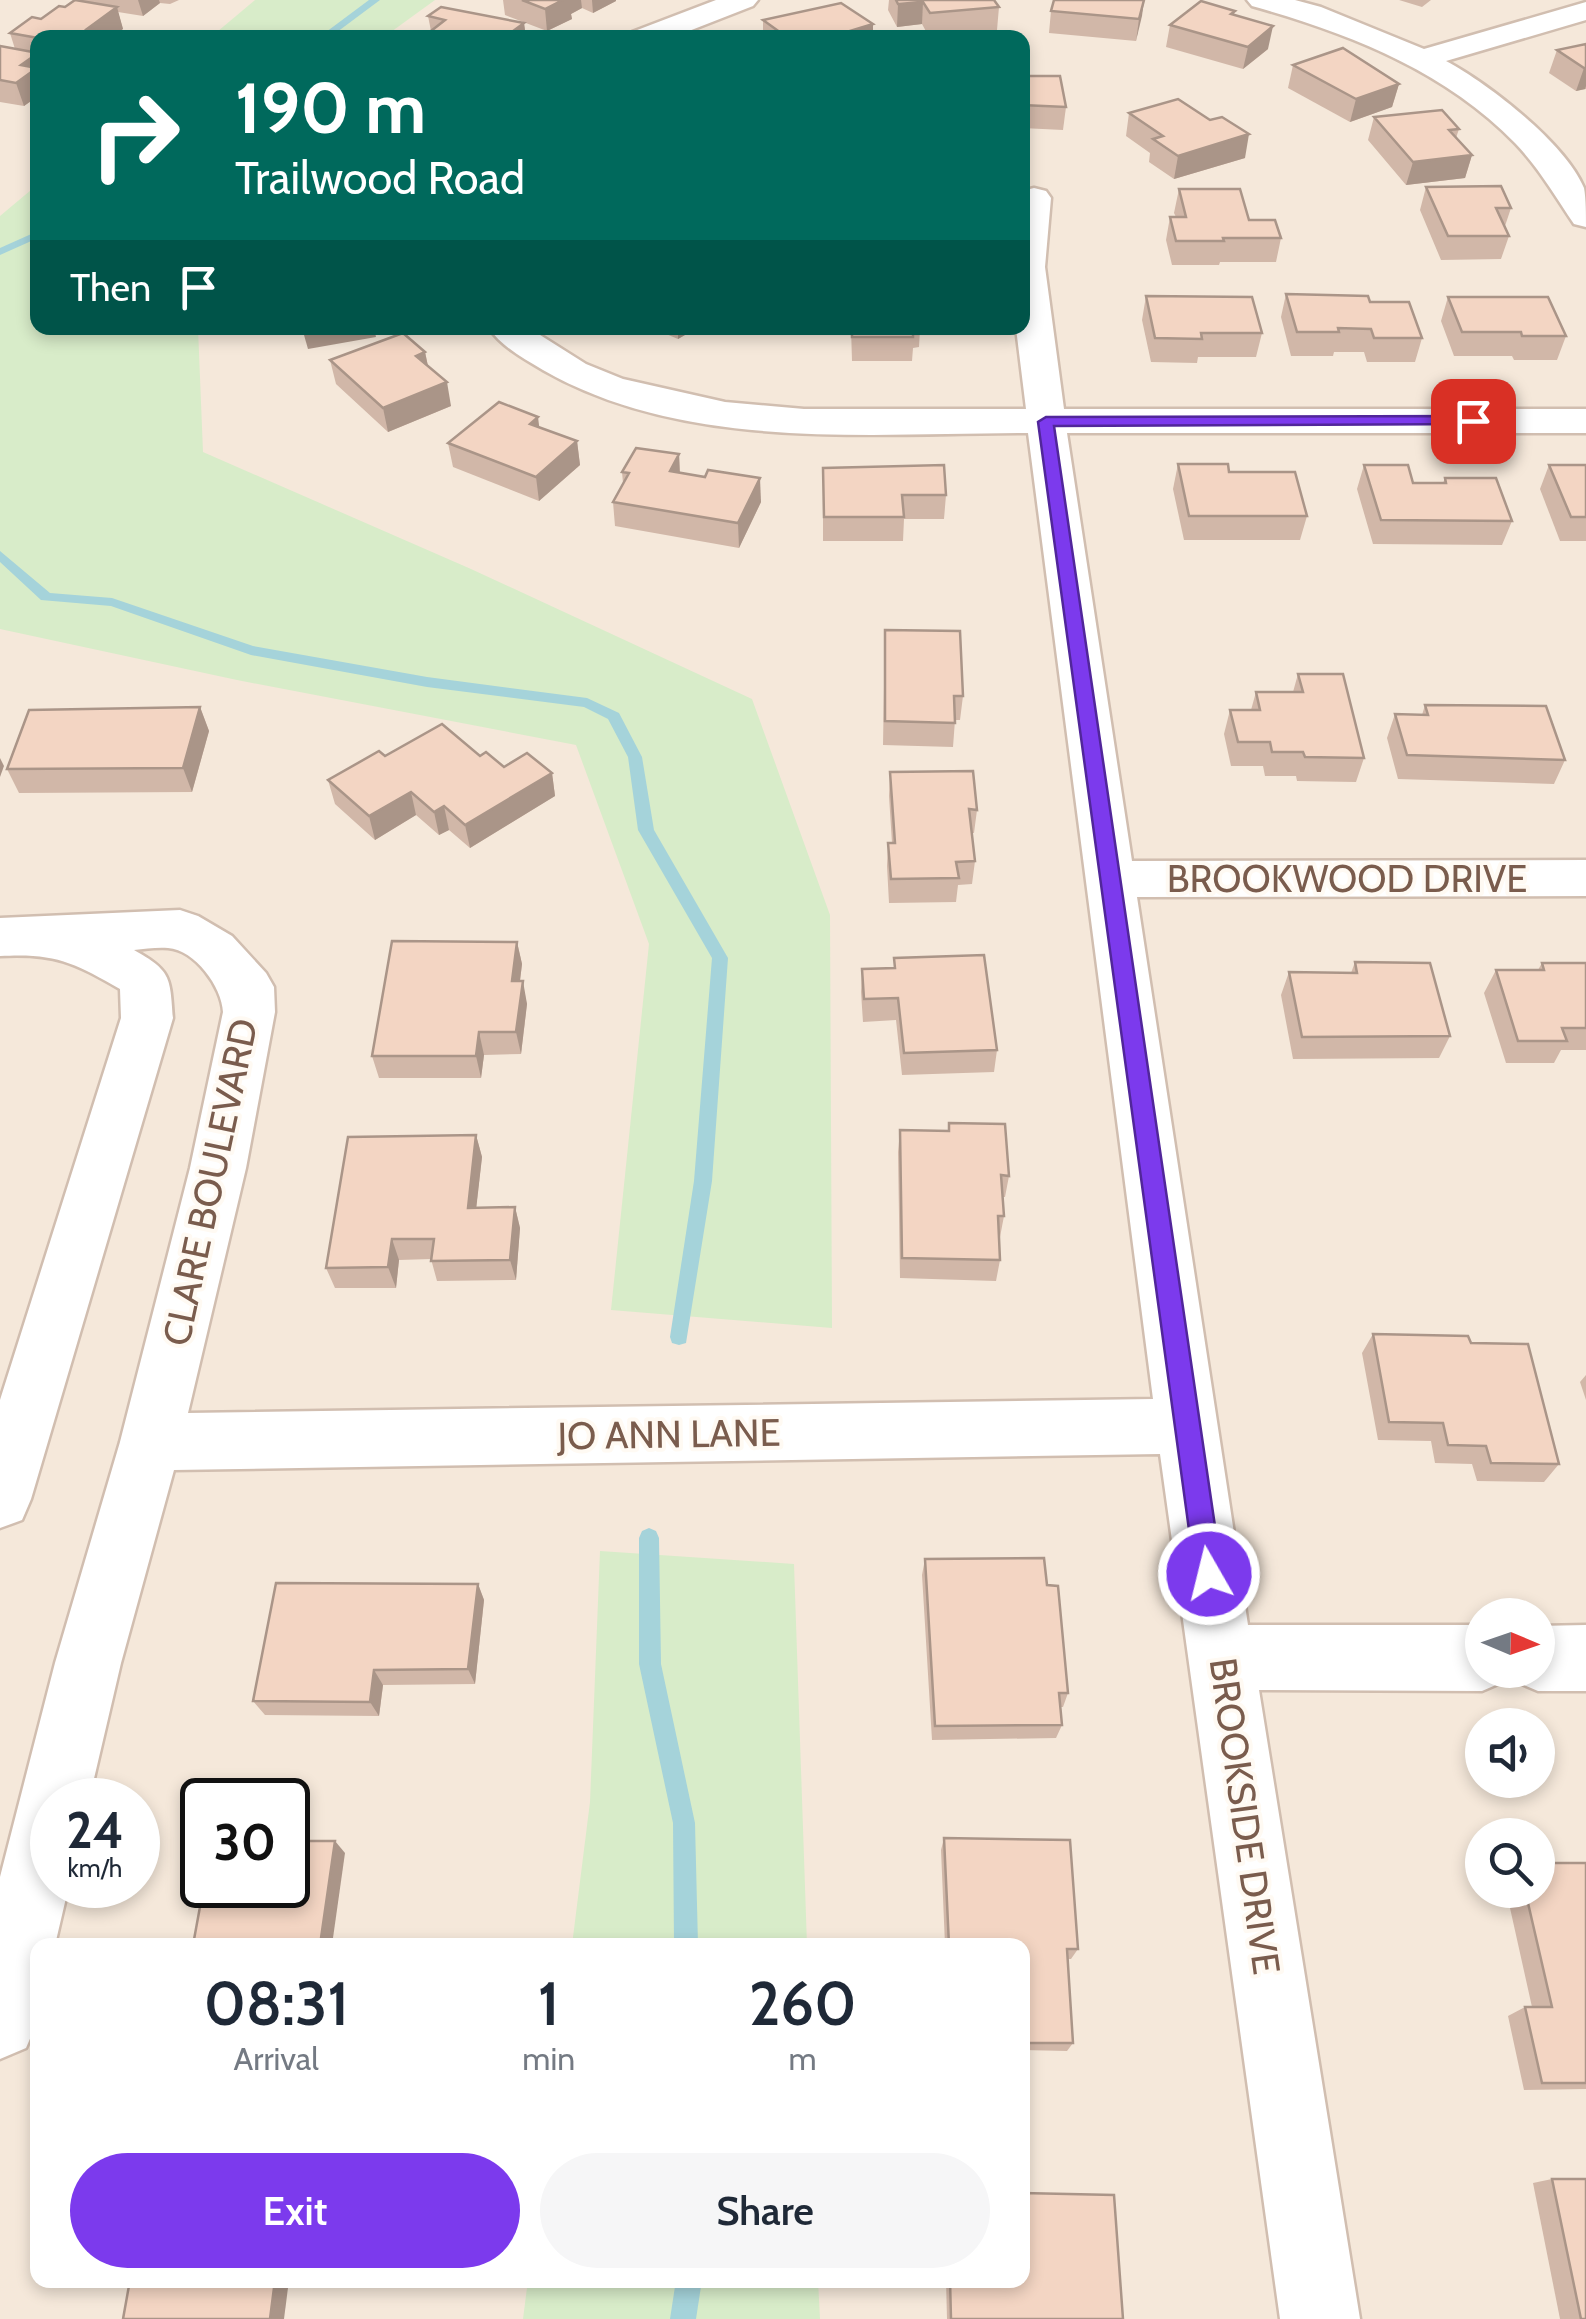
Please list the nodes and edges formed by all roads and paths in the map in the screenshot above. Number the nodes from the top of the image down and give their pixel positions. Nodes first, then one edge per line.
1 (743, 0) edge
2 (1262, 0) edge
3 (1586, 11) edge
4 (665, 30) edge
5 (1420, 59) junction
6 (1034, 198) dead end
7 (1586, 217) edge
8 (1030, 237) edge
9 (1030, 291) edge
10 (515, 335) edge
11 (1586, 420) edge
12 (1046, 422) junction
13 (1108, 878) junction
14 (1586, 878) edge
15 (27, 937) edge
16 (1188, 1426) junction
17 (152, 1442) junction
18 (0, 1498) edge
19 (1221, 1657) junction
20 (1465, 1658) edge
21 (1555, 1658) edge
22 (1586, 1658) edge
23 (23, 1818) edge
24 (0, 2022) edge
25 (1320, 2319) edge

1 - 4 street
2 - 5 street
3 - 5 street
5 - 7 street
6 - 8 street, BROOKSIDE DRIVE
9 - 12 street, BROOKSIDE DRIVE
10 - 12 street
11 - 12 street
12 - 13 street, BROOKSIDE DRIVE
13 - 14 street, BROOKWOOD DRIVE
13 - 16 street, BROOKSIDE DRIVE
15 - 17 street, CLARE BOULEVARD
15 - 18 street, CLARE BOULEVARD
16 - 17 street, JO ANN LANE
16 - 19 street, BROOKSIDE DRIVE
17 - 23 street, CLARE BOULEVARD
19 - 20 street
19 - 25 street, BROOKSIDE DRIVE
21 - 22 street
23 - 24 street, CLARE BOULEVARD

